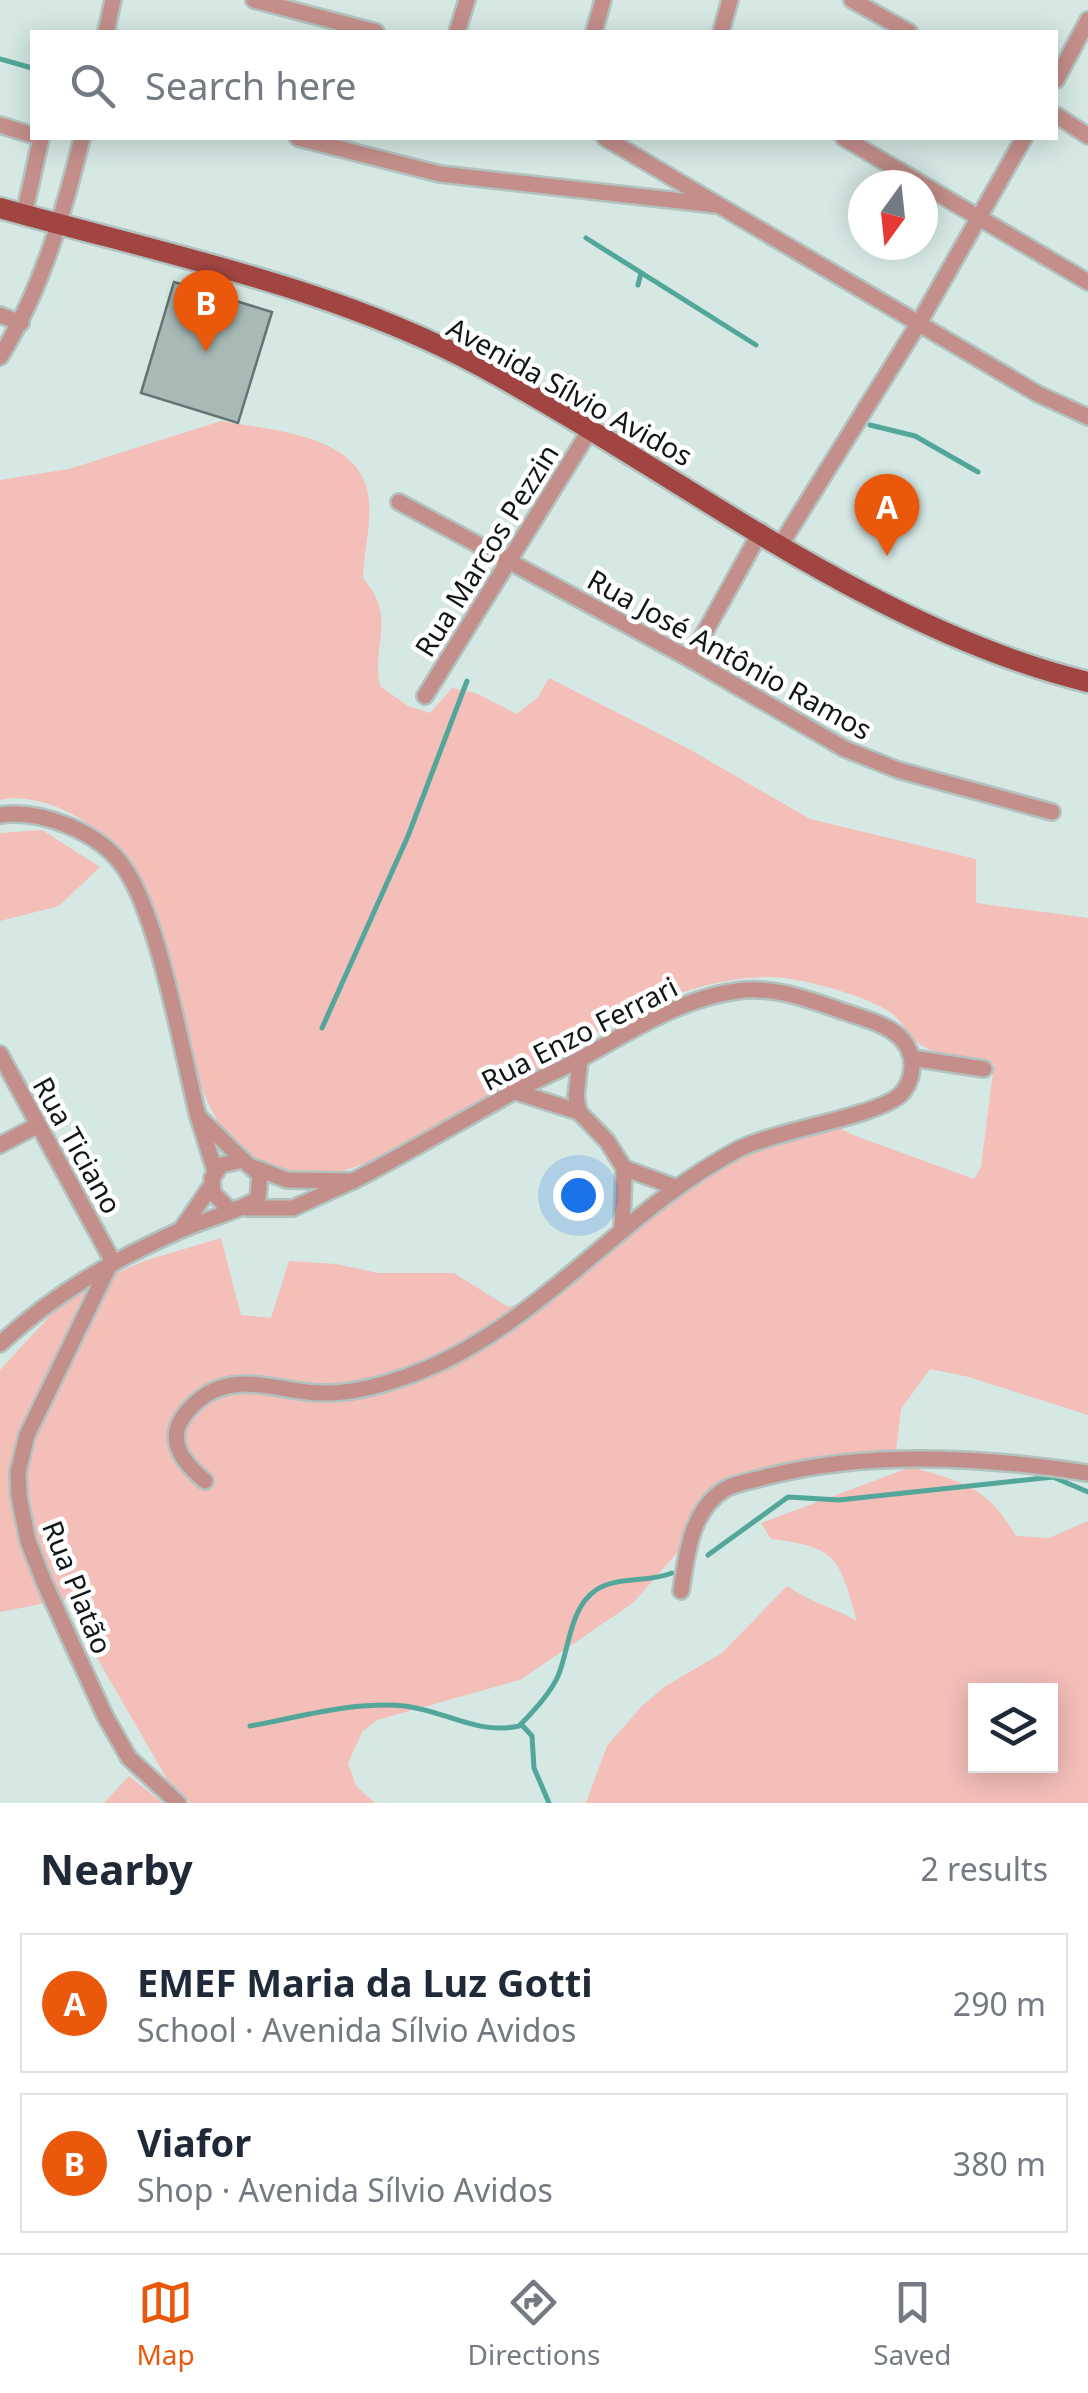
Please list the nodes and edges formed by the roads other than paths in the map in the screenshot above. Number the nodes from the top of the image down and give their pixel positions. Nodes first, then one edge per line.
1 (113, 0) edge
2 (254, 0) edge
3 (467, 0) edge
4 (602, 0) edge
5 (730, 0) edge
6 (852, 0) edge
7 (1088, 20) edge
8 (106, 30) edge
9 (368, 30) edge
10 (458, 30) edge
11 (594, 30) edge
12 (722, 30) edge
13 (904, 30) edge
14 (1058, 76) edge
15 (1058, 116) edge
16 (0, 125) edge
17 (30, 134) edge
18 (1088, 136) edge
19 (41, 140) edge
20 (82, 140) edge
21 (306, 140) edge
22 (608, 140) edge
23 (848, 140) edge
24 (1023, 140) edge
25 (724, 206) junction
26 (0, 208) edge
27 (24, 215) junction
28 (982, 216) junction
29 (61, 226) junction
30 (1088, 282) edge
31 (0, 314) edge
32 (21, 323) junction
33 (919, 323) junction
34 (0, 357) edge
35 (1088, 417) edge
36 (590, 430) junction
37 (399, 502) dead end
38 (761, 532) junction
39 (781, 544) junction
40 (510, 564) junction
41 (690, 658) junction
42 (1088, 682) edge
43 (425, 696) dead end
44 (1052, 812) dead end
45 (0, 815) edge
46 (0, 1054) edge
47 (912, 1058) junction
48 (580, 1059) junction
49 (984, 1069) dead end
50 (514, 1092) junction
51 (579, 1112) junction
52 (198, 1116) junction
53 (38, 1125) junction
54 (0, 1144) edge
55 (250, 1164) junction
56 (624, 1168) junction
57 (213, 1178) junction
58 (353, 1182) junction
59 (674, 1187) junction
60 (238, 1208) junction
61 (622, 1228) junction
62 (181, 1230) junction
63 (112, 1260) junction
64 (0, 1344) edge
65 (1088, 1474) edge
66 (205, 1481) dead end
67 (681, 1591) dead end
68 (178, 1803) edge

1 - 8 street
2 - 9 street
3 - 10 street
4 - 11 street
5 - 12 street
6 - 13 street
7 - 14 street
15 - 18 street
16 - 17 street
19 - 27 street
20 - 29 street
21 - 25 street
22 - 25 street
23 - 28 street
24 - 28 street
25 - 33 street
26 - 27 main road, Avenida Sílvio Avidos
27 - 29 main road, Avenida Sílvio Avidos
28 - 30 street
28 - 33 street
29 - 32 street
29 - 36 main road, Avenida Sílvio Avidos
31 - 32 street
32 - 34 street
33 - 35 street
33 - 39 street
36 - 38 main road, Avenida Sílvio Avidos
36 - 40 street, Rua Marcos Pezzin
37 - 40 street, Rua José Antônio Ramos
38 - 39 main road, Avenida Sílvio Avidos
38 - 41 street
39 - 42 main road, Avenida Sílvio Avidos
40 - 41 street, Rua José Antônio Ramos
40 - 43 street, Rua Marcos Pezzin
41 - 44 street, Rua José Antônio Ramos
45 - 52 street
46 - 53 street, Rua Ticiano
47 - 48 street, Rua Enzo Ferrari
47 - 49 street
47 - 59 street
48 - 50 street, Rua Enzo Ferrari
48 - 51 street
50 - 51 street
50 - 58 street, Rua Enzo Ferrari
51 - 56 street
52 - 55 street
52 - 57 street
53 - 54 street
53 - 63 street, Rua Ticiano
55 - 57 street
55 - 58 street
55 - 60 street
56 - 59 street
56 - 61 street
57 - 60 street
57 - 62 street
58 - 60 street, Rua Enzo Ferrari
59 - 61 street
60 - 62 street
61 - 66 street
62 - 63 street
63 - 64 street
63 - 68 street, Rua Platão
65 - 67 street

